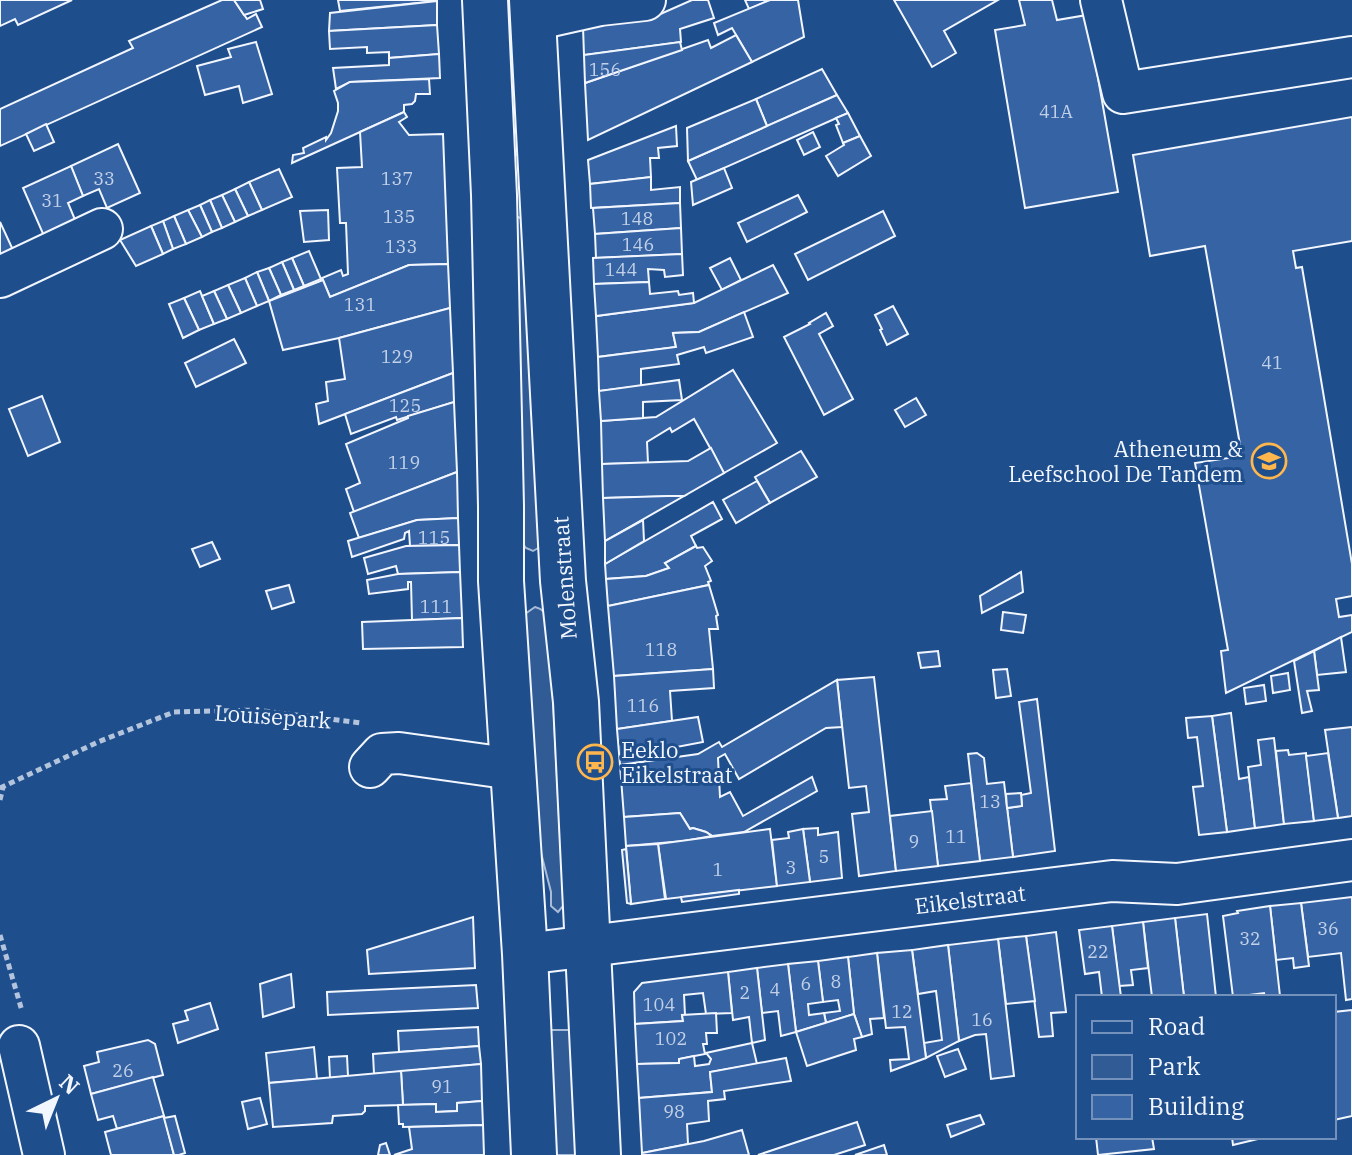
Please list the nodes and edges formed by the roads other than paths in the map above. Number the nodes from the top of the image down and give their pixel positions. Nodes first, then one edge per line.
1 (485, 0) edge
2 (645, 0) edge
3 (1101, 0) edge
4 (532, 10) edge
5 (1352, 57) edge
6 (102, 229) dead end
7 (0, 277) edge
8 (370, 767) dead end
9 (514, 769) junction
10 (1352, 860) edge
11 (588, 948) junction
12 (525, 954) junction
13 (19, 1046) road end
14 (44, 1155) edge
15 (534, 1155) edge
16 (598, 1155) edge

1 - 9 main road
2 - 4 street
3 - 5 street
4 - 11 main road, Molenstraat
6 - 7 street
8 - 9 street
9 - 12 main road
10 - 11 street, Eikelstraat
11 - 12 street, Eikelstraat
11 - 16 main road, Molenstraat
12 - 15 main road
13 - 14 street

